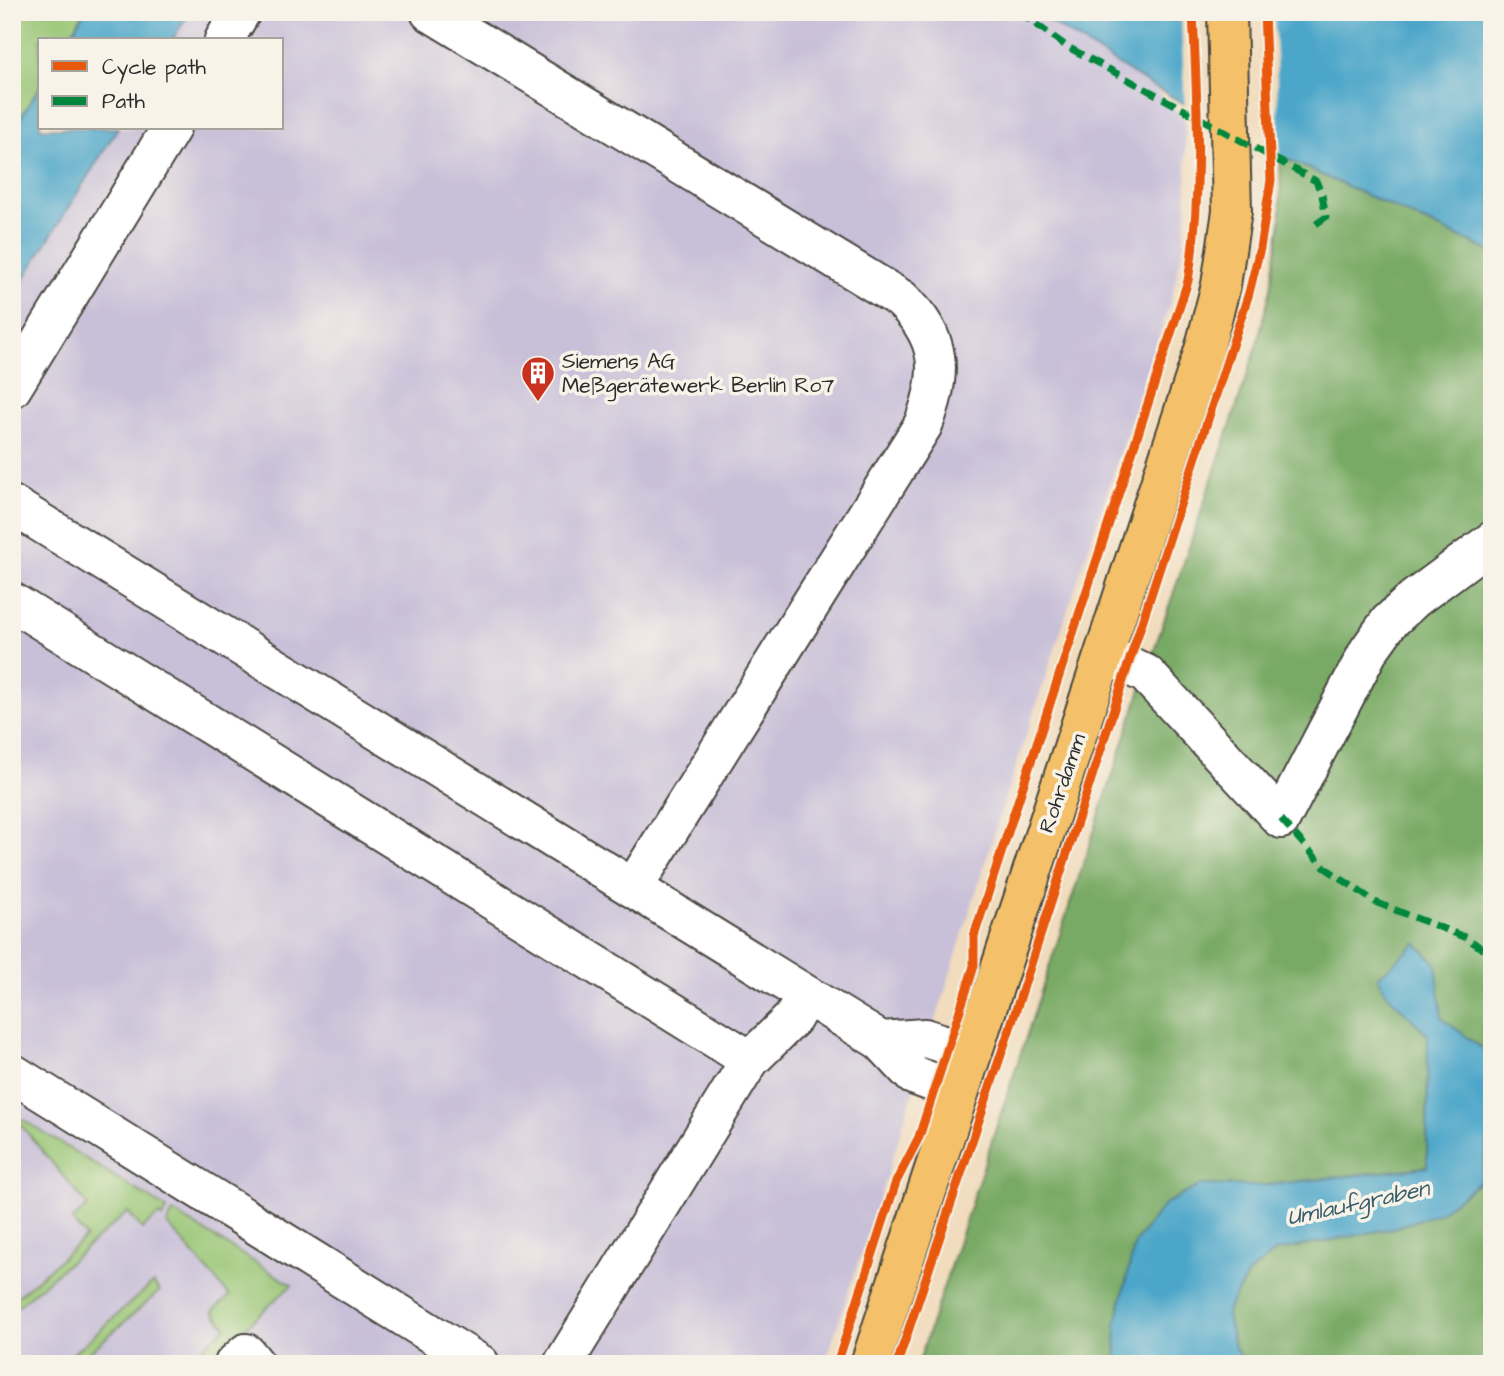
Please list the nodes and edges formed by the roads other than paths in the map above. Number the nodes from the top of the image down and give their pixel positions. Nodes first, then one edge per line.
1 (241, 12) edge
2 (430, 12) edge
3 (1227, 12) edge
4 (225, 38) edge
5 (170, 130) edge
6 (12, 388) edge
7 (12, 505) edge
8 (1492, 541) edge
9 (12, 603) edge
10 (1105, 654) junction
11 (633, 888) junction
12 (806, 995) junction
13 (881, 1041) junction
14 (972, 1053) junction
15 (750, 1060) junction
16 (12, 1073) edge
17 (959, 1092) junction
18 (234, 1364) edge
19 (255, 1364) edge
20 (480, 1364) edge
21 (563, 1364) edge
22 (870, 1364) edge

1 - 4 lane
2 - 11 lane
3 - 10 main road, Rohrdamm
5 - 6 lane
7 - 11 lane
8 - 10 lane
9 - 15 lane
10 - 14 main road, Rohrdamm
11 - 12 lane
12 - 13 lane
12 - 15 lane
13 - 14 lane
13 - 17 lane
14 - 17 main road, Rohrdamm
15 - 21 lane
16 - 20 lane
17 - 22 main road, Rohrdamm
18 - 19 lane

